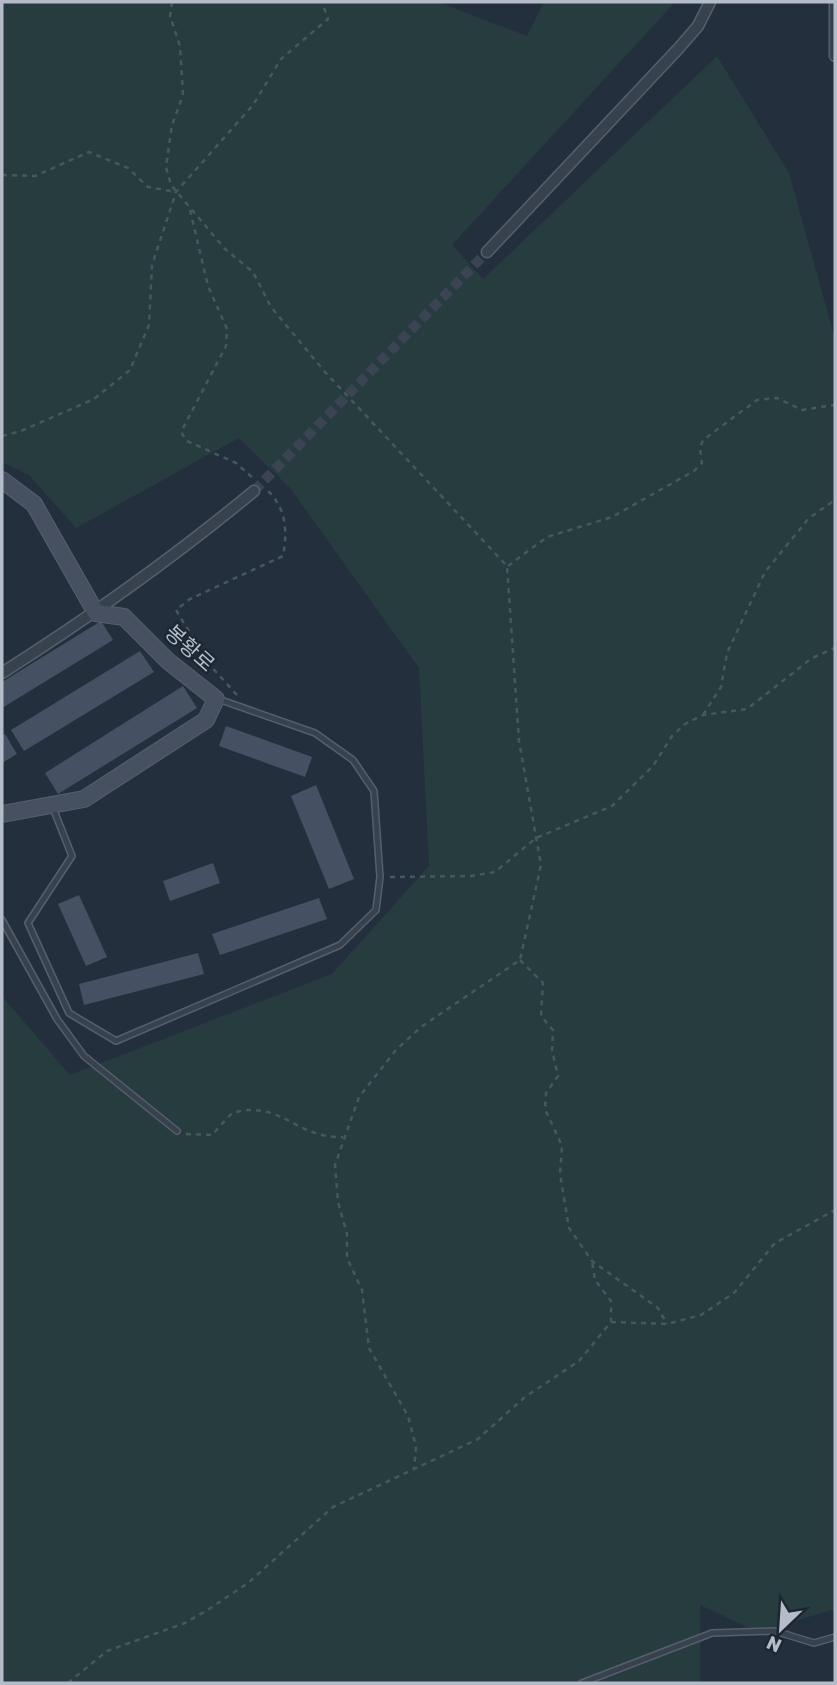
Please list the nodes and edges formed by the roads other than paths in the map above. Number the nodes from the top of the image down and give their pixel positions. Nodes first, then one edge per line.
1 (710, 2) edge
2 (835, 2) edge
3 (835, 56) edge
4 (487, 252) tunnel mouth
5 (2, 480) edge
6 (254, 491) tunnel mouth
7 (96, 613) junction
8 (2, 673) edge
9 (216, 699) junction
10 (52, 805) junction
11 (2, 814) edge
12 (2, 920) edge
13 (177, 1130) road end
14 (835, 1637) edge
15 (582, 1683) edge

1 - 4 street
2 - 3 street
5 - 7 street
6 - 7 street
7 - 8 street
7 - 9 street, 봉황로
9 - 10 street, 봉황로
9 - 10 lane
10 - 11 street, 봉황로
12 - 13 lane
14 - 15 lane

